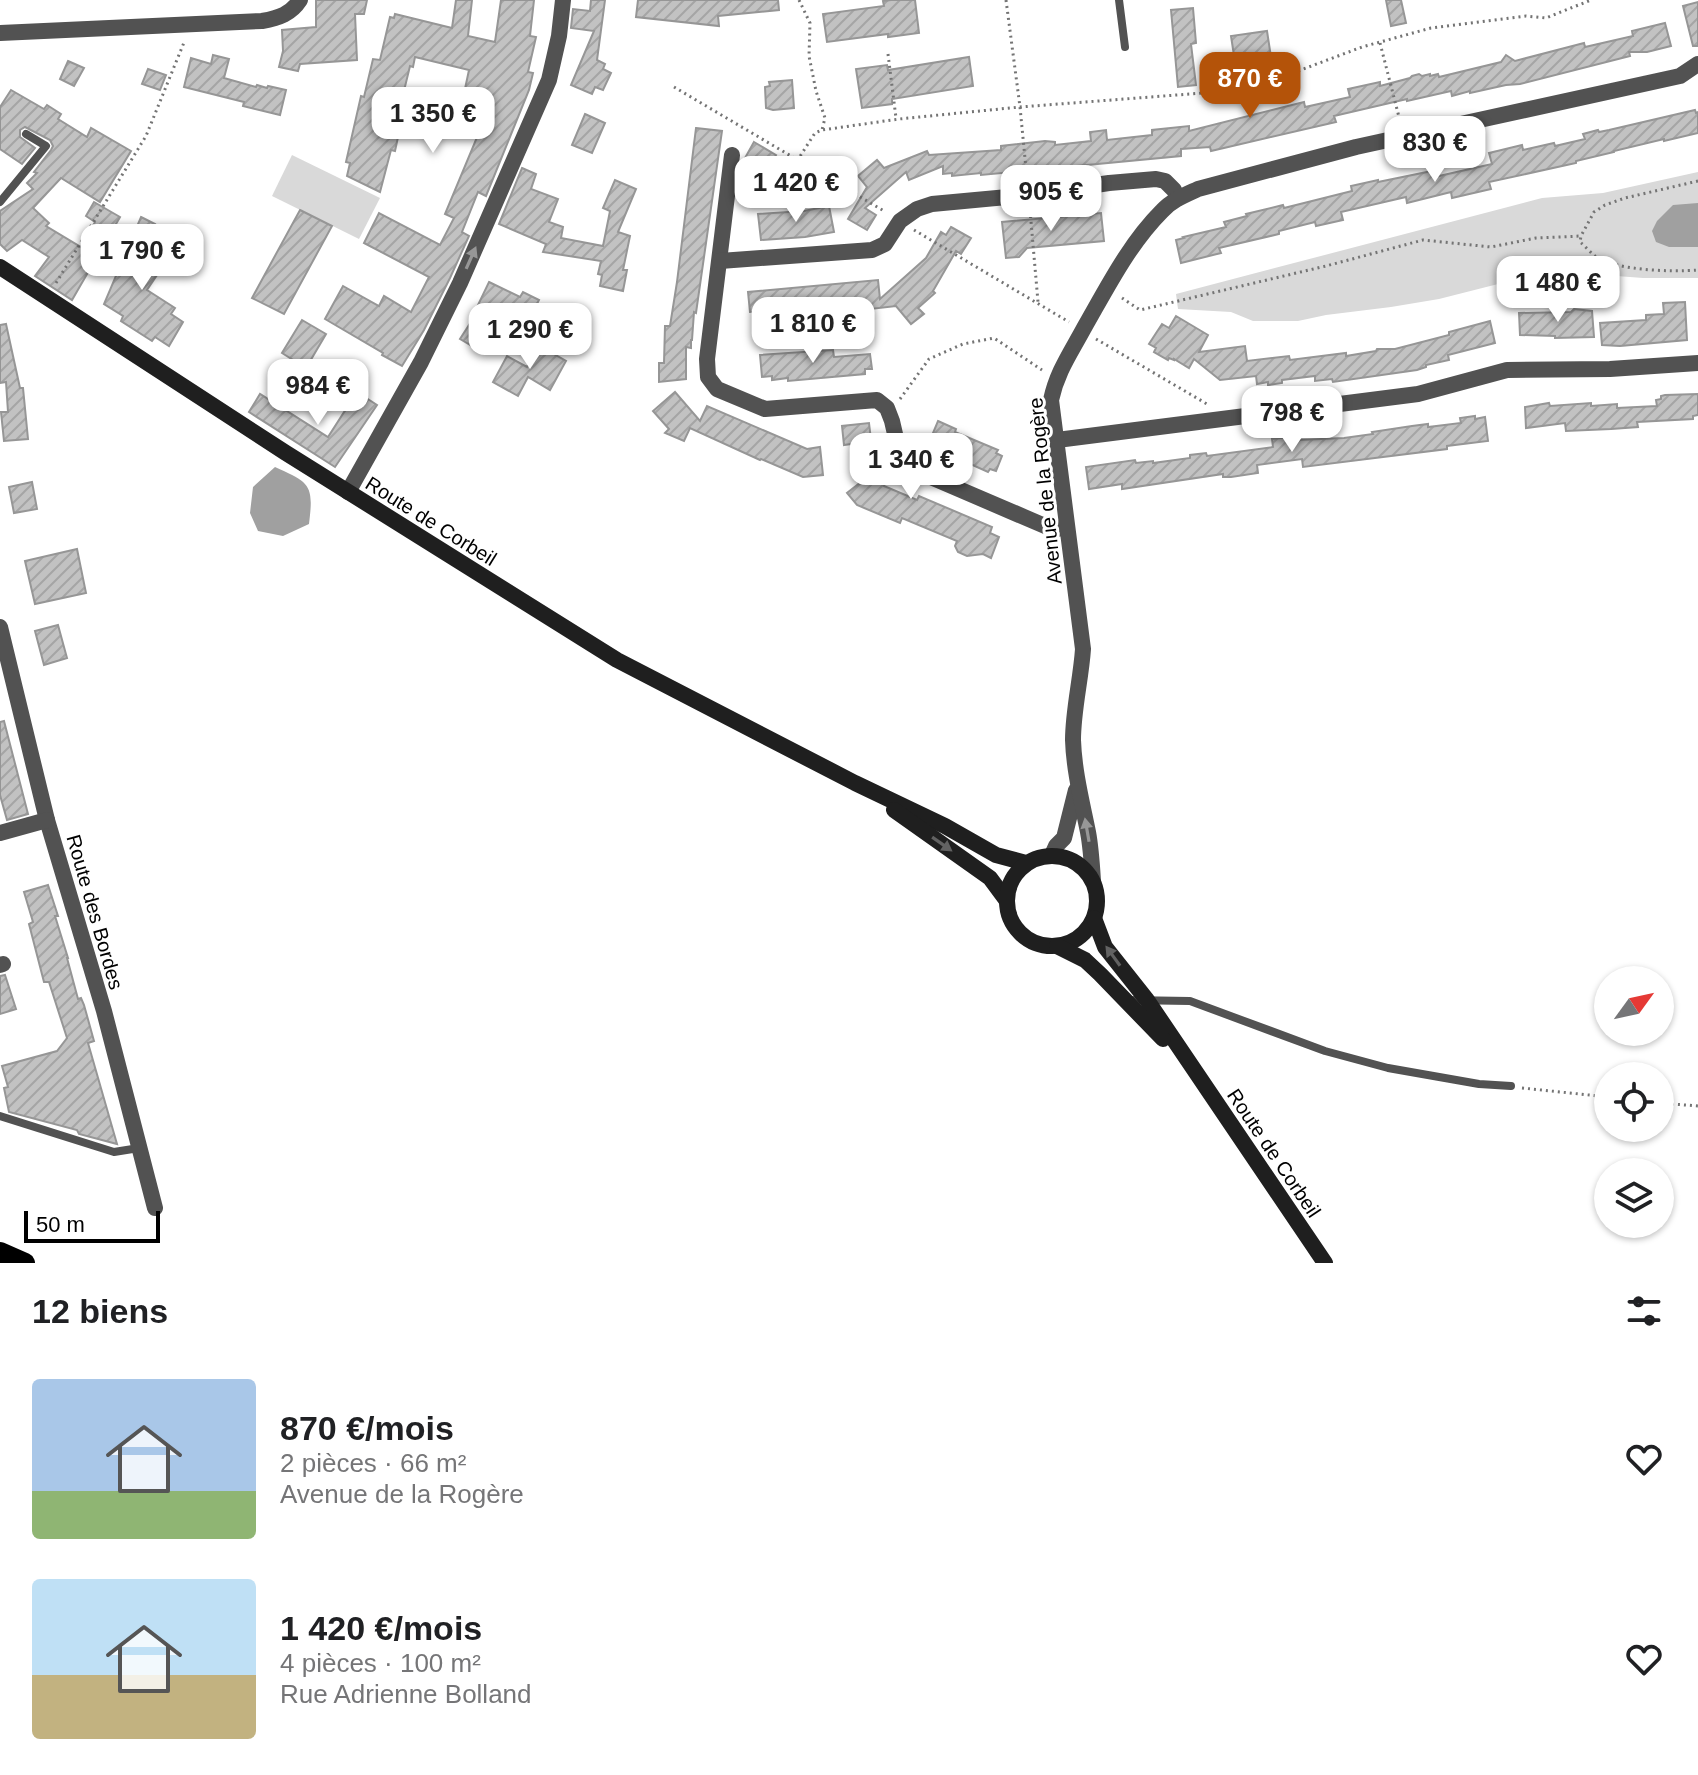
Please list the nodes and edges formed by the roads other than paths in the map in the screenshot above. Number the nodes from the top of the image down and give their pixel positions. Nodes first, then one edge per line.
1 (300, 0) edge
2 (563, 0) edge
3 (1119, 0) edge
4 (0, 33) edge
5 (1125, 47) dead end
6 (1698, 64) edge
7 (26, 134) dead end
8 (732, 155) dead end
9 (1178, 198) junction
10 (0, 202) edge
11 (720, 261) junction
12 (0, 267) edge
13 (1698, 363) edge
14 (1057, 440) junction
15 (348, 492) junction
16 (1067, 528) junction
17 (0, 627) edge
18 (1077, 781) junction
19 (855, 783) junction
20 (47, 820) junction
21 (0, 833) edge
22 (1052, 855) junction
23 (1026, 863) junction
24 (1093, 881) junction
25 (1007, 901) junction
26 (1094, 918) junction
27 (1057, 946) junction
28 (1125, 1000) junction
29 (1147, 1000) junction
30 (1190, 1066) junction
31 (1511, 1086) road end
32 (0, 1116) edge
33 (140, 1148) junction
34 (155, 1208) dead end
35 (0, 1252) edge
36 (25, 1263) edge
37 (1325, 1263) edge

1 - 4 street
15 -> 2 street
3 - 5 lane
6 - 9 street, Avenue de la Rogère
7 - 10 lane
8 - 11 street
9 - 11 street
9 - 14 street, Avenue de la Rogère
11 - 16 street
12 - 15 street, Route de Corbeil
13 - 14 street
14 - 16 street, Avenue de la Rogère
15 - 19 street, Route de Corbeil
16 - 18 street, Avenue de la Rogère
17 - 20 street, Route des Bordes
18 - 22 street, Avenue de la Rogère
24 -> 18 street, Avenue de la Rogère
19 - 23 street, Route de Corbeil
19 -> 25 street, Route de Corbeil
20 - 21 street
20 - 33 street, Route des Bordes
22 - 23 street
22 - 24 street
23 - 25 street
24 - 26 street
25 - 27 street
26 - 27 street
29 -> 26 street, Route de Corbeil
27 - 28 street, Route de Corbeil
28 - 29 lane
28 - 30 street, Route de Corbeil
29 - 30 street, Route de Corbeil
29 - 31 lane
30 - 37 street, Route de Corbeil
32 - 33 lane
33 - 34 street, Route des Bordes
35 - 36 main road

